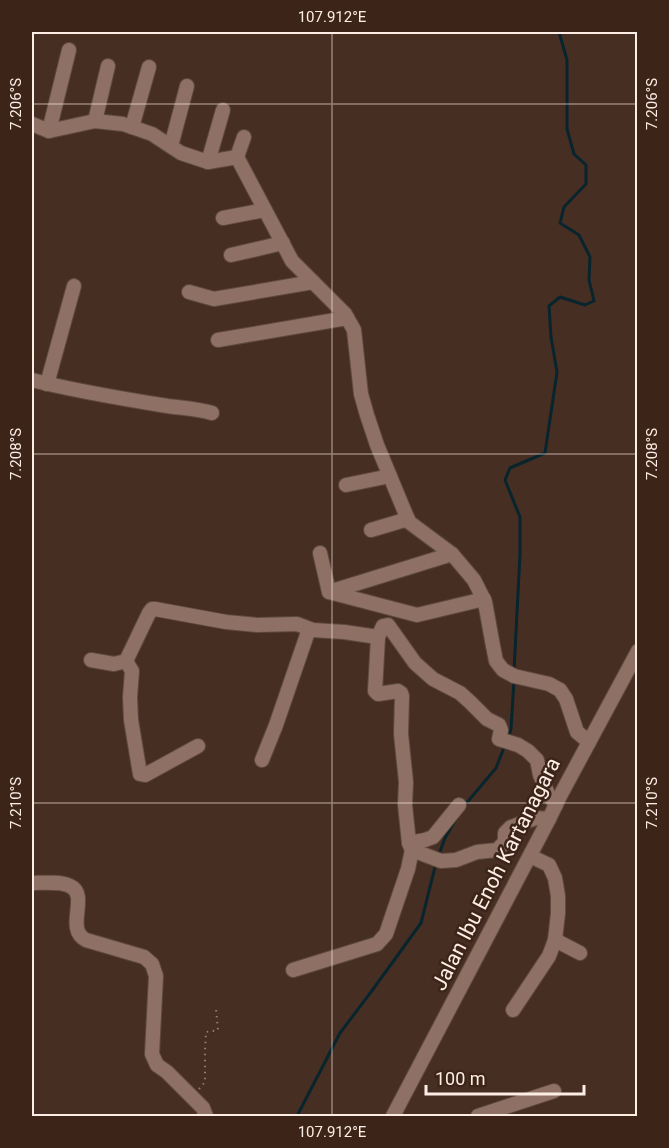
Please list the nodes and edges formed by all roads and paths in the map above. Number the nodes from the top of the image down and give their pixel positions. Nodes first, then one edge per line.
1 (69, 50) dead end
2 (108, 66) dead end
3 (149, 67) dead end
4 (187, 86) dead end
5 (224, 110) dead end
6 (95, 121) junction
7 (32, 124) edge
8 (132, 127) junction
9 (49, 130) junction
10 (244, 137) dead end
11 (171, 146) junction
12 (237, 157) junction
13 (208, 162) junction
14 (265, 210) junction
15 (223, 218) dead end
16 (282, 243) junction
17 (231, 255) dead end
18 (313, 282) junction
19 (74, 286) dead end
20 (189, 292) dead end
21 (348, 318) junction
22 (218, 340) dead end
23 (32, 380) edge
24 (47, 384) junction
25 (213, 413) dead end
26 (390, 476) junction
27 (346, 485) dead end
28 (408, 519) junction
29 (371, 530) dead end
30 (320, 553) dead end
31 (452, 554) junction
32 (329, 592) junction
33 (483, 599) junction
34 (309, 629) junction
35 (378, 637) junction
36 (638, 651) edge
37 (91, 660) dead end
38 (126, 661) junction
39 (589, 742) junction
40 (198, 746) dead end
41 (262, 760) dead end
42 (459, 805) dead end
43 (556, 805) junction
44 (549, 819) junction
45 (411, 847) junction
46 (530, 856) junction
47 (32, 883) edge
48 (555, 940) junction
49 (580, 953) dead end
50 (293, 970) dead end
51 (216, 1008) dead end
52 (513, 1010) dead end
53 (554, 1091) dead end
54 (196, 1092) dead end
55 (206, 1116) edge
56 (393, 1116) edge
57 (474, 1116) edge

1 - 9 street
2 - 6 street
3 - 8 street
4 - 11 street
5 - 13 street
6 - 8 street
6 - 9 street
7 - 9 street
8 - 11 street
10 - 12 street
11 - 13 street
12 - 13 street
12 - 14 street
14 - 15 street
14 - 16 street
16 - 17 street
16 - 18 street
18 - 20 street
18 - 21 street
19 - 24 street
21 - 22 street
21 - 26 street
23 - 24 street
24 - 25 street
26 - 27 street
26 - 28 street
28 - 29 street
28 - 31 street
30 - 32 street
31 - 32 street
31 - 33 street
32 - 33 street
33 - 39 street
34 - 35 street
34 - 38 street
34 - 41 street
35 - 43 street
35 - 45 street
36 - 39 street, Jalan Ibu Enoh Kartanagara
37 - 38 street
38 - 40 street
39 - 43 street, Jalan Ibu Enoh Kartanagara
42 - 45 street
43 - 44 street, Jalan Ibu Enoh Kartanagara
44 - 45 street
44 - 46 street, Jalan Ibu Enoh Kartanagara
45 - 50 street
46 - 48 street
46 - 56 street, Jalan Ibu Enoh Kartanagara
47 - 55 street
48 - 49 street
48 - 52 street
51 - 54 path
53 - 57 street

